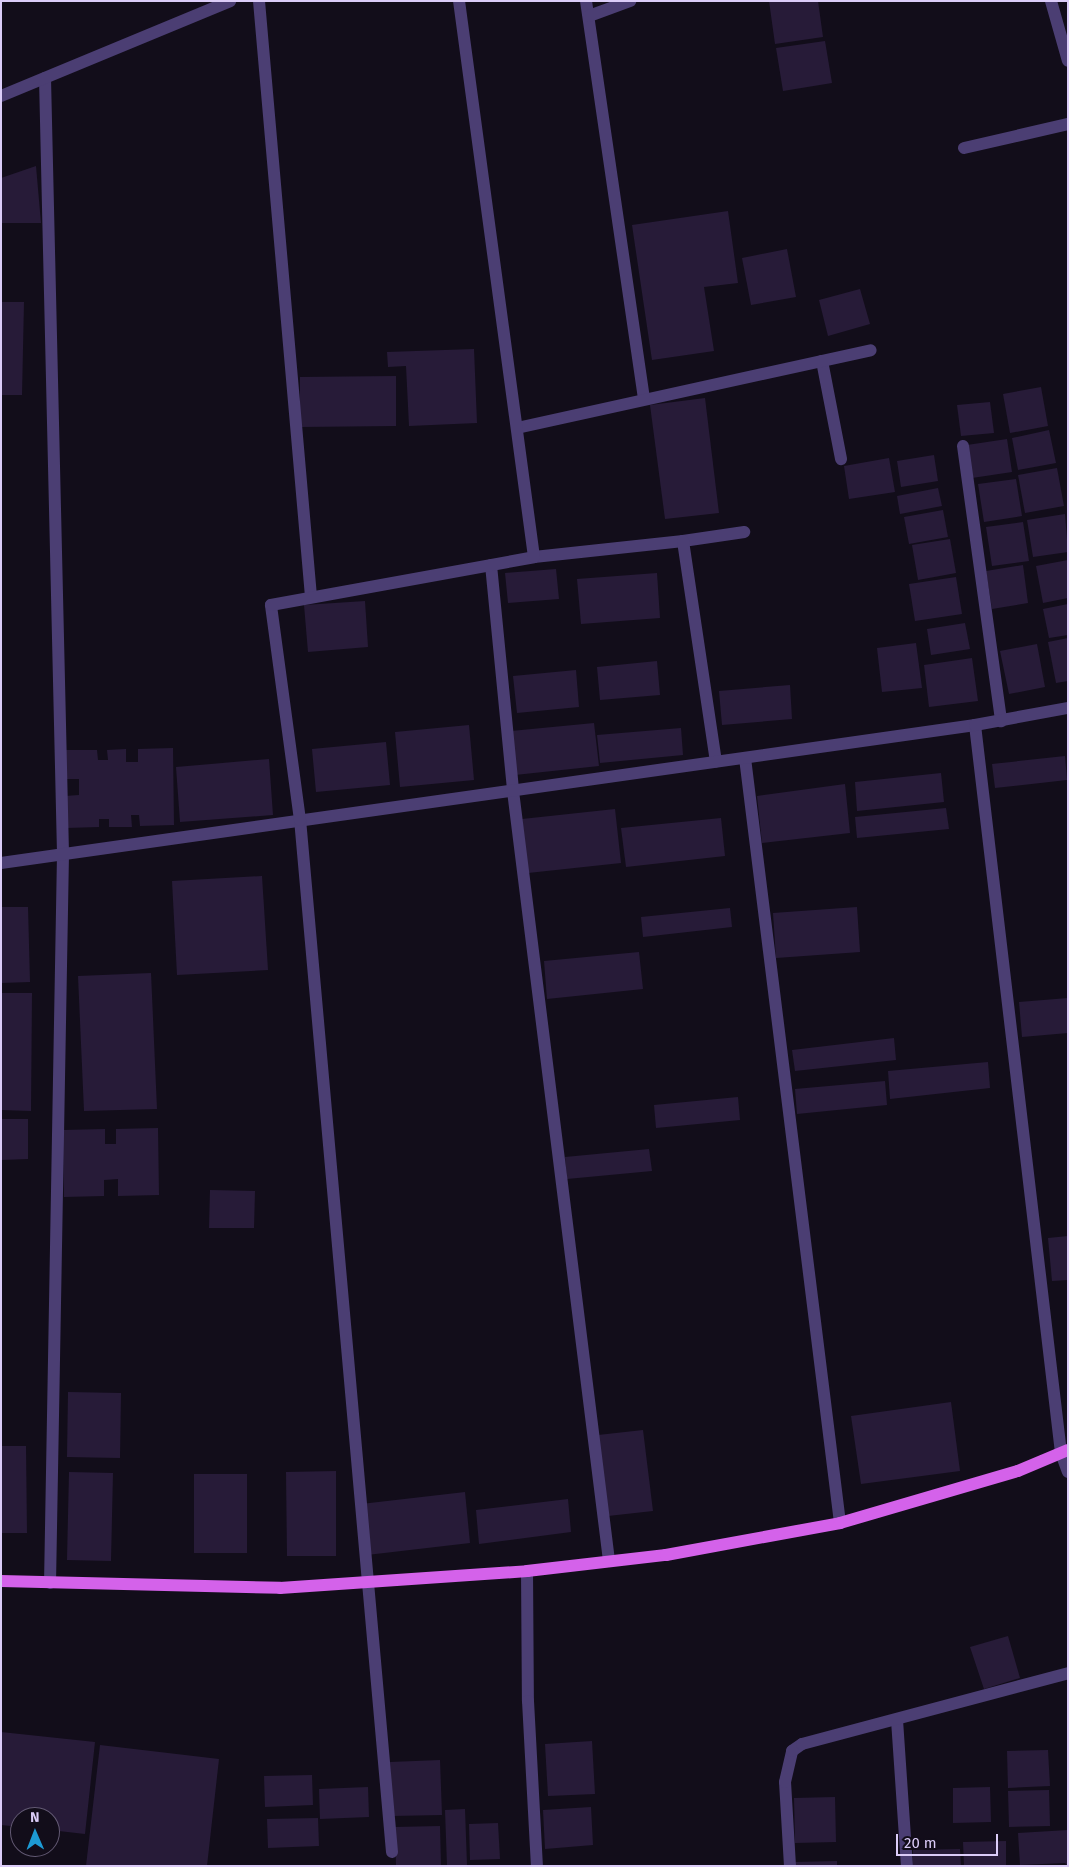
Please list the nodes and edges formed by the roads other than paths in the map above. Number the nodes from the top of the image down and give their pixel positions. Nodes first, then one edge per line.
1 (230, 1) edge
2 (260, 1) edge
3 (459, 1) edge
4 (586, 1) edge
5 (630, 1) edge
6 (1051, 1) edge
7 (589, 16) junction
8 (1068, 61) edge
9 (45, 78) junction
10 (1, 96) edge
11 (1068, 124) edge
12 (964, 148) dead end
13 (871, 350) dead end
14 (822, 361) junction
15 (644, 398) junction
16 (517, 428) junction
17 (963, 446) dead end
18 (840, 459) dead end
19 (744, 532) dead end
20 (683, 542) junction
21 (534, 556) junction
22 (491, 565) junction
23 (311, 597) junction
24 (1068, 708) edge
25 (1001, 721) junction
26 (975, 725) junction
27 (745, 758) junction
28 (716, 762) junction
29 (513, 791) junction
30 (300, 820) junction
31 (63, 854) junction
32 (1, 862) edge
33 (1064, 1452) edge
34 (1068, 1472) edge
35 (840, 1523) junction
36 (609, 1561) junction
37 (527, 1571) junction
38 (1, 1582) edge
39 (368, 1582) junction
40 (50, 1583) junction
41 (1068, 1673) edge
42 (897, 1720) junction
43 (392, 1852) dead end
44 (537, 1866) edge
45 (790, 1866) edge
46 (907, 1866) edge

1 - 9 street
2 - 23 street
3 - 16 street
4 - 7 street
5 - 7 street
6 - 8 street
7 - 15 street
9 - 10 street
9 - 31 street
11 - 12 street
13 - 14 street
14 - 15 street
14 - 18 street
15 - 16 street
16 - 21 street
17 - 25 street
19 - 20 street
20 - 21 street
20 - 28 street
21 - 22 street
22 - 23 street
22 - 29 street
23 - 30 street
24 - 25 street
25 - 26 street
26 - 27 street
26 - 33 street
27 - 28 street
27 - 35 street
28 - 29 street
29 - 30 street
29 - 36 street
30 - 31 street
30 - 39 street
31 - 32 street
31 - 40 street
33 - 34 street
33 - 35 main road
35 - 36 main road
36 - 37 main road
37 - 39 main road
37 - 44 street
38 - 40 main road
39 - 40 main road
39 - 43 street
41 - 42 street
42 - 45 street
42 - 46 street

